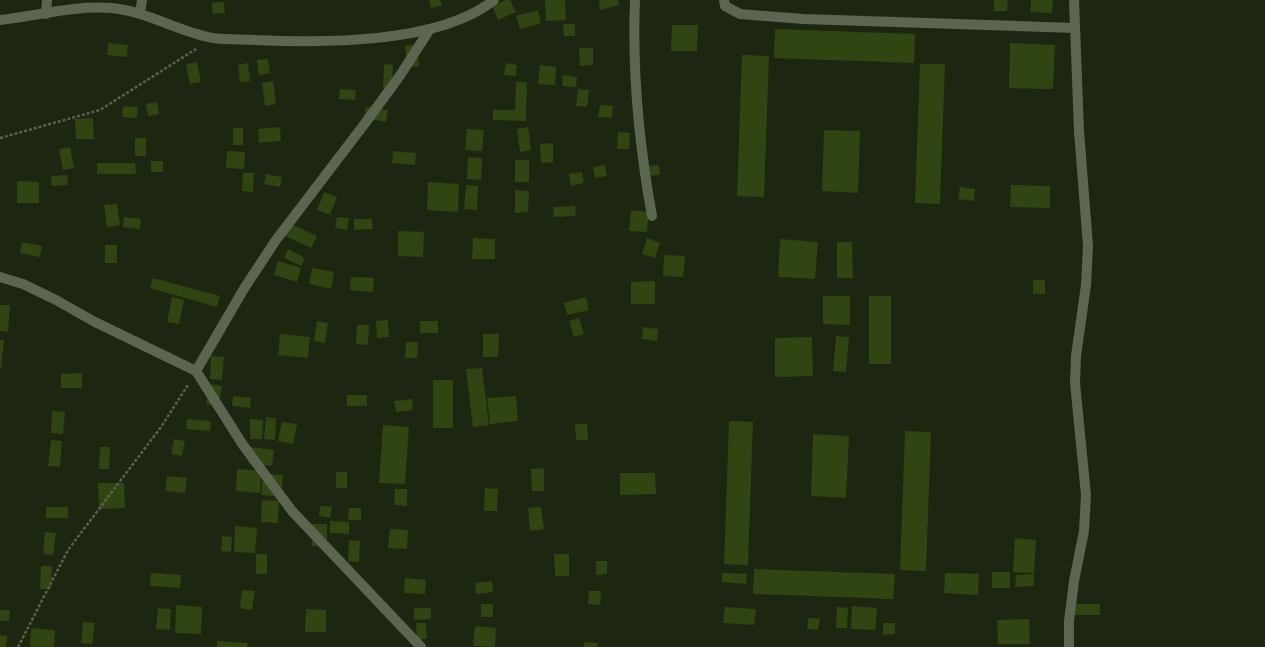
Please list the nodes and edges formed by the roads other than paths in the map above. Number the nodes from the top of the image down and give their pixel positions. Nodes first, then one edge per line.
1 (47, 0) edge
2 (142, 0) edge
3 (494, 0) edge
4 (635, 0) edge
5 (724, 0) edge
6 (1074, 0) edge
7 (140, 12) junction
8 (46, 14) junction
9 (0, 20) edge
10 (430, 28) junction
11 (1075, 28) junction
12 (652, 216) dead end
13 (0, 277) edge
14 (196, 371) junction
15 (421, 647) edge
16 (1068, 647) edge

1 - 8 street
2 - 7 street
3 - 10 street
4 - 12 street
5 - 11 street
6 - 11 street
7 - 8 street
7 - 10 street
8 - 9 street
10 - 14 street
11 - 16 street
13 - 14 street
14 - 15 street

